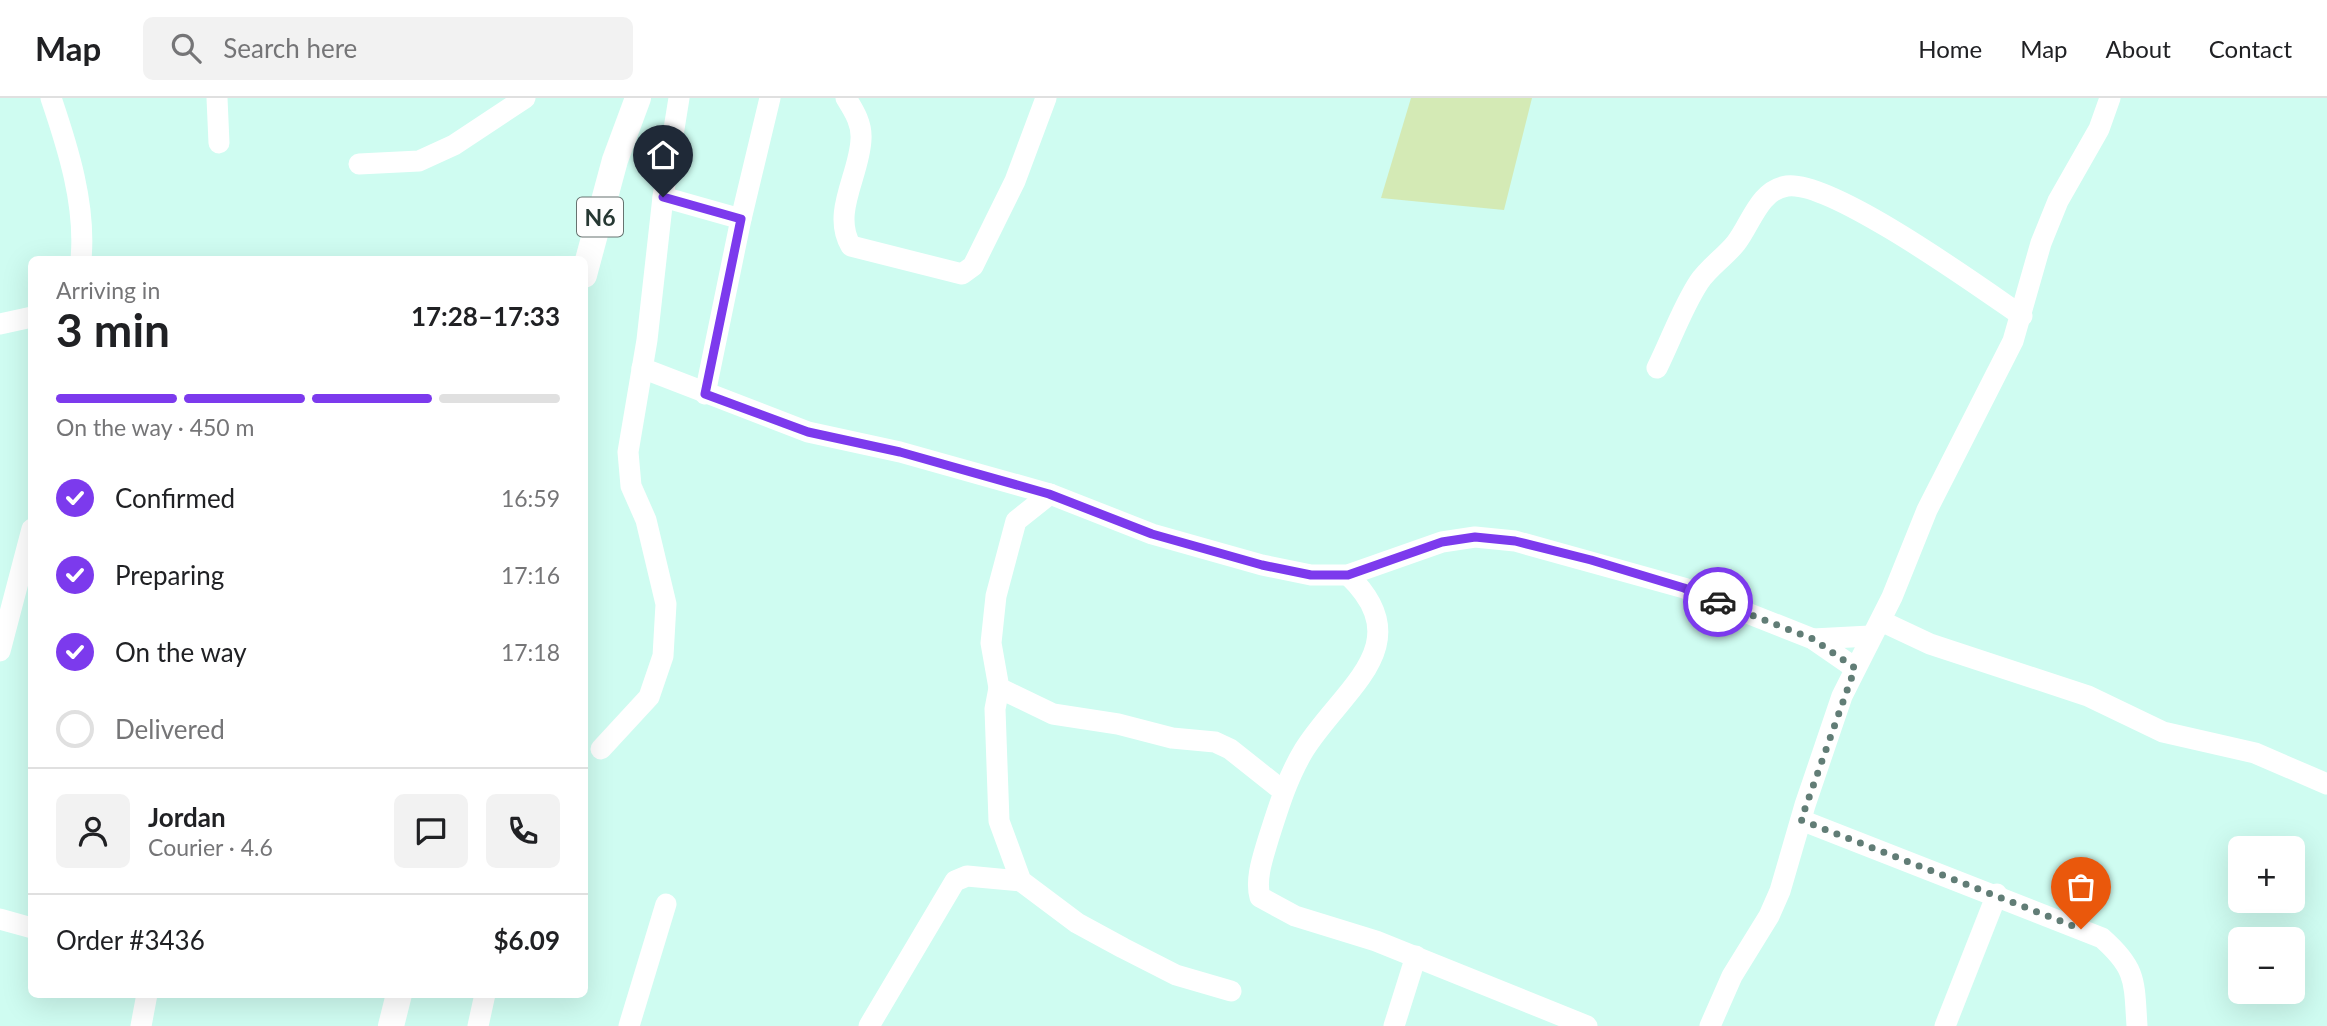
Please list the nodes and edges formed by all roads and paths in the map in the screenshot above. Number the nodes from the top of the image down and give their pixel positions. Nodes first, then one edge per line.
1 (51, 98) edge
2 (217, 98) edge
3 (525, 98) edge
4 (622, 98) edge
5 (638, 98) edge
6 (679, 98) edge
7 (770, 98) edge
8 (846, 98) edge
9 (1046, 98) edge
10 (2110, 98) edge
11 (219, 143) dead end
12 (615, 160) junction
13 (359, 164) dead end
14 (663, 197) junction
15 (741, 219) junction
16 (81, 256) edge
17 (588, 260) edge
18 (2022, 317) junction
19 (28, 318) edge
20 (0, 324) edge
21 (642, 368) junction
22 (1657, 368) dead end
23 (705, 394) junction
24 (1049, 494) junction
25 (28, 543) edge
26 (1348, 575) junction
27 (1875, 628) junction
28 (1813, 639) junction
29 (0, 651) edge
30 (1855, 668) junction
31 (999, 688) junction
32 (601, 749) dead end
33 (2327, 784) edge
34 (1283, 791) junction
35 (1801, 820) junction
36 (1021, 881) junction
37 (1997, 894) junction
38 (666, 904) dead end
39 (0, 919) edge
40 (28, 927) edge
41 (1416, 956) junction
42 (1231, 991) dead end
43 (146, 998) edge
44 (398, 998) edge
45 (484, 998) edge
46 (141, 1026) edge
47 (391, 1026) edge
48 (478, 1026) edge
49 (629, 1026) edge
50 (869, 1026) edge
51 (1394, 1026) edge
52 (1587, 1026) edge
53 (1710, 1026) edge
54 (1945, 1026) edge
55 (2137, 1026) edge

1 - 16 street
2 - 11 street
3 - 13 street
4 - 12 main road, N6
5 - 12 main road, N6
6 - 14 street
7 - 15 street
8 - 9 street
10 - 18 street
12 - 17 main road, N6
14 - 15 street
14 - 21 street
15 - 23 street
18 - 22 street
18 - 27 street
19 - 20 street
21 - 23 street
21 - 32 street
23 - 24 street
24 - 26 street
24 - 31 street
25 - 29 street
26 - 28 street
26 - 34 street
27 - 28 street
27 - 30 street
27 - 33 street
28 - 30 street
30 - 35 street
31 - 34 street
31 - 36 street
34 - 41 street
35 - 37 street
35 - 53 street
36 - 42 street
36 - 50 street
37 - 54 street
37 - 55 street
38 - 49 street
39 - 40 street
41 - 51 street
41 - 52 street
43 - 46 street
44 - 47 main road
45 - 48 street

